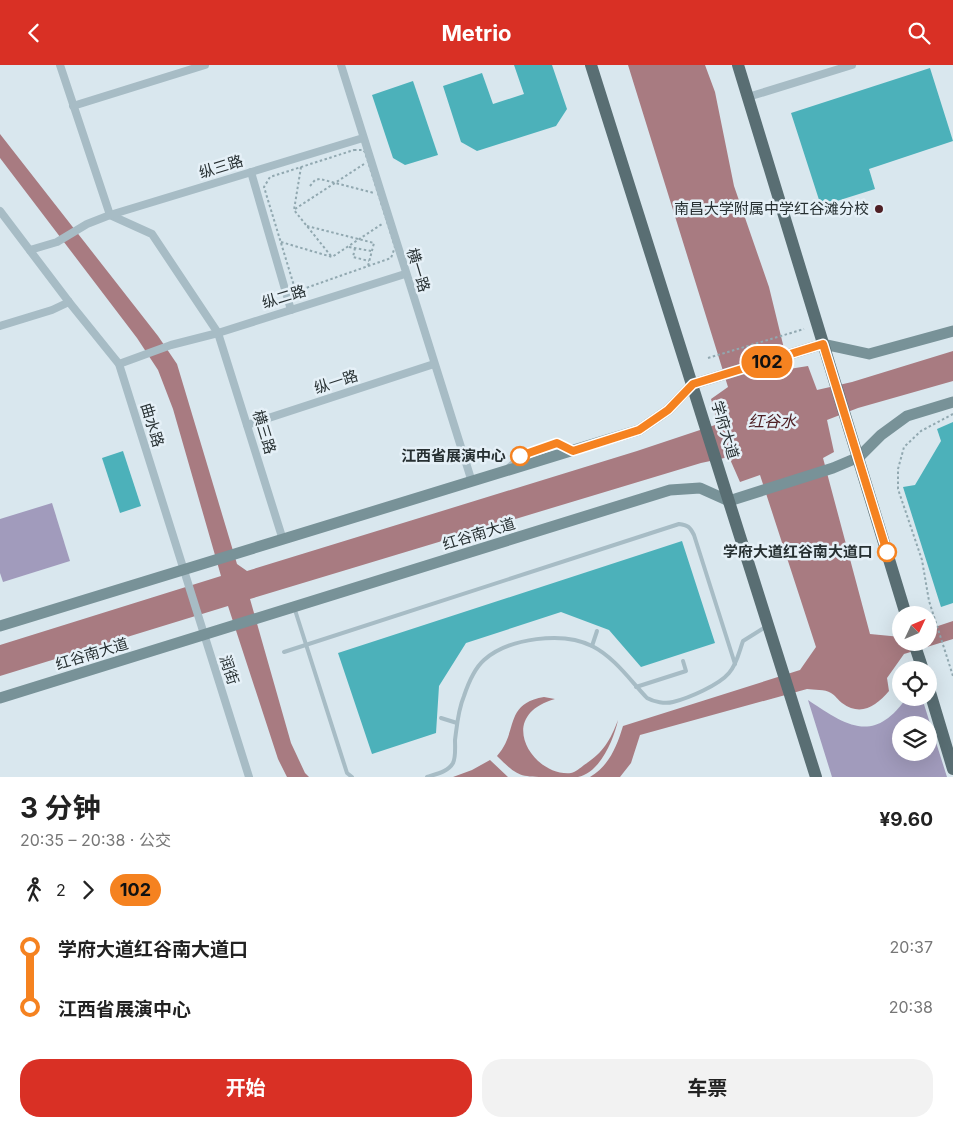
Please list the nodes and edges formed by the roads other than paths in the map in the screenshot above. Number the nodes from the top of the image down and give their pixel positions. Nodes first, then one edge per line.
1 (60, 65) edge
2 (205, 65) edge
3 (341, 65) edge
4 (591, 65) edge
5 (738, 65) edge
6 (852, 65) edge
7 (748, 97) junction
8 (73, 106) junction
9 (363, 138) junction
10 (251, 173) junction
11 (0, 211) edge
12 (110, 215) junction
13 (30, 250) junction
14 (405, 274) junction
15 (69, 301) junction
16 (291, 310) junction
17 (0, 326) edge
18 (953, 331) edge
19 (218, 333) junction
20 (823, 344) junction
21 (119, 364) junction
22 (434, 364) junction
23 (693, 384) junction
24 (953, 402) edge
25 (247, 425) junction
26 (859, 457) junction
27 (472, 482) junction
28 (729, 501) junction
29 (283, 540) junction
30 (184, 572) junction
31 (903, 606) edge
32 (294, 607) junction
33 (1, 626) edge
34 (768, 626) junction
35 (597, 631) dead end
36 (203, 635) junction
37 (306, 645) junction
38 (592, 646) junction
39 (284, 652) dead end
40 (683, 661) dead end
41 (735, 664) junction
42 (636, 687) junction
43 (0, 698) edge
44 (934, 706) edge
45 (441, 718) dead end
46 (457, 723) junction
47 (953, 769) edge
48 (248, 777) edge
49 (352, 777) edge
50 (427, 777) edge
51 (816, 777) edge

1 - 8 street
2 - 8 street
3 - 9 street, 横一路
4 - 23 main road, 学府大道
5 - 7 main road
6 - 7 street
7 - 20 main road
8 - 12 street
9 - 10 street, 纵三路
9 - 14 street, 横一路
10 - 12 street, 纵三路
10 - 16 street
11 - 13 street, 曲水路
12 - 13 street, 纵三路
12 - 19 street, 横三路
13 - 15 street, 曲水路
14 - 16 street, 纵二路
14 - 22 street, 横一路
15 - 17 street
15 - 21 street, 曲水路
16 - 19 street, 纵二路
18 - 20 main road
19 - 21 street, 纵二路
19 - 25 street, 横三路
20 - 23 main road
20 - 26 main road
21 - 30 street, 曲水路
22 - 25 street, 纵一路
22 - 27 street, 横一路
23 - 27 main road
23 - 28 main road, 学府大道
24 - 26 main road
25 - 29 street, 横三路
26 - 28 main road
26 - 31 main road
27 - 29 main road
28 - 32 main road, 红谷南大道
28 - 34 main road, 学府大道
29 - 30 main road
30 - 33 main road
30 - 36 street, 润街
32 - 36 main road, 红谷南大道
32 - 37 lane
34 - 41 lane
34 - 51 main road, 学府大道
35 - 38 lane
36 - 43 main road, 红谷南大道
36 - 48 street, 润街
37 - 39 lane
37 - 41 lane
37 - 49 lane
38 - 42 lane
38 - 46 lane
40 - 42 lane
41 - 42 lane
44 - 47 main road
45 - 46 lane
46 - 50 lane

